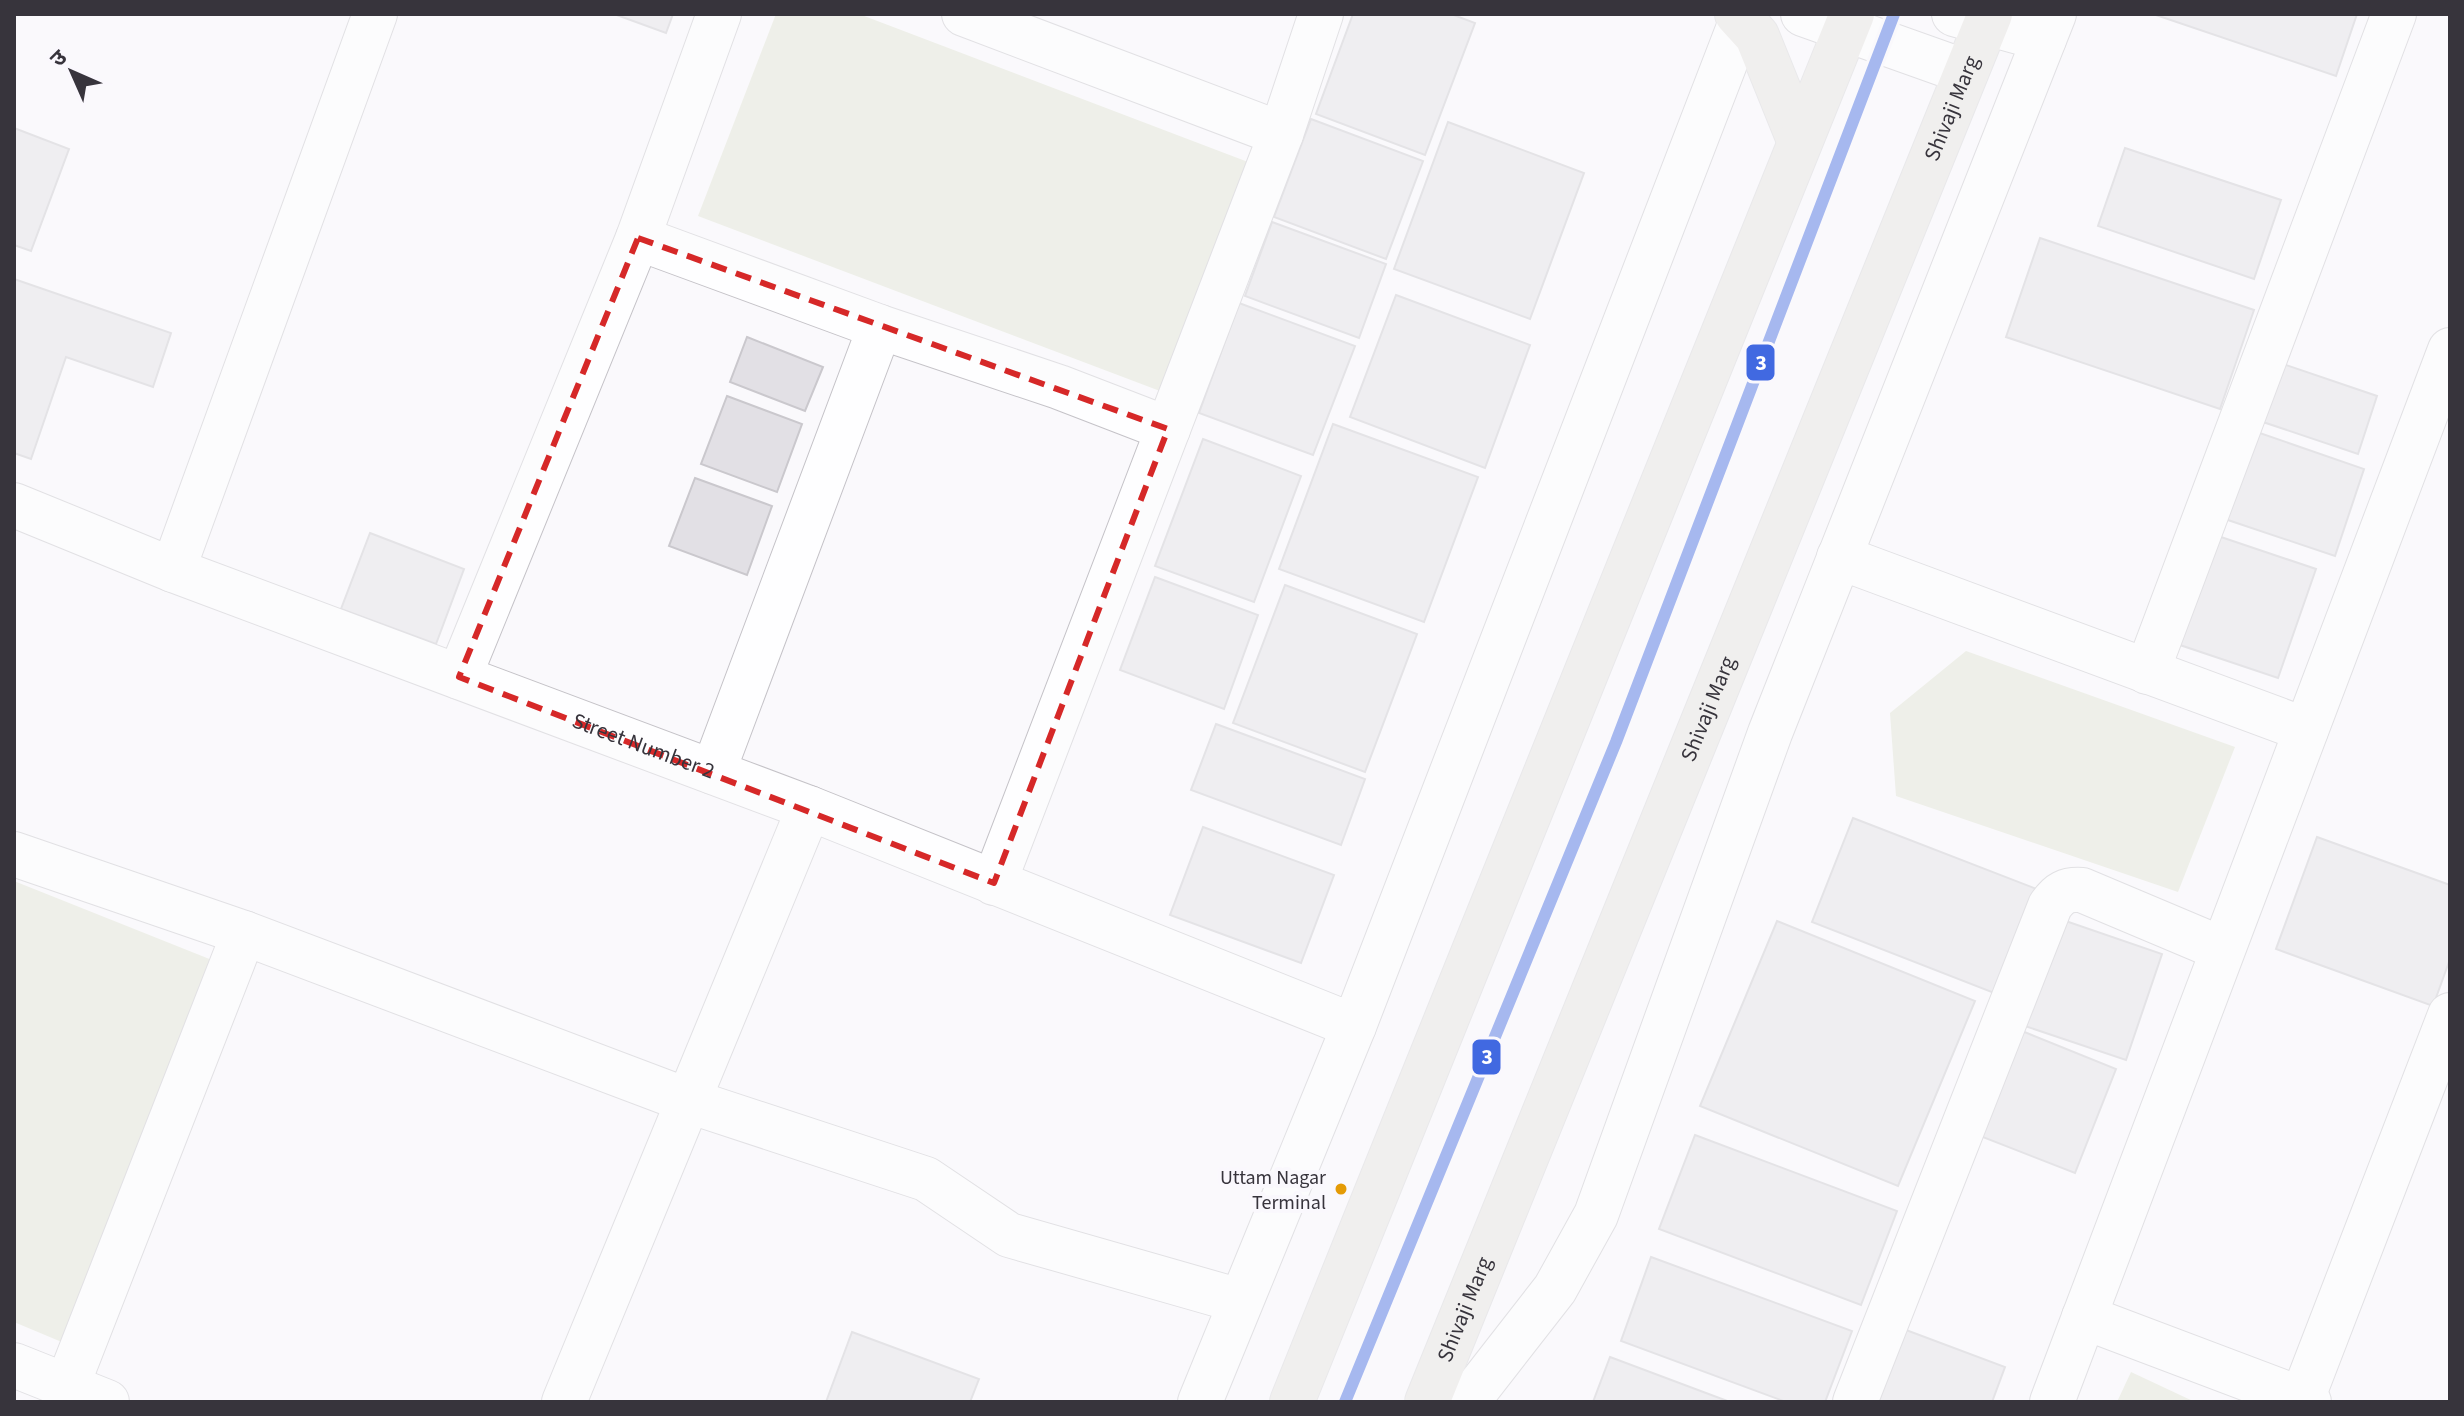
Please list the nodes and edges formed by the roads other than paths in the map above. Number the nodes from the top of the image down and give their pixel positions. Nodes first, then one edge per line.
1 (375, 14) edge
2 (719, 14) edge
3 (964, 14) edge
4 (1321, 14) edge
5 (1803, 14) edge
6 (2394, 14) edge
7 (1739, 17) edge
8 (1977, 17) edge
9 (1849, 22) edge
10 (2049, 26) edge
11 (1966, 72) junction
12 (1281, 134) junction
13 (1799, 140) junction
14 (638, 238) junction
15 (880, 327) junction
16 (2450, 350) edge
17 (1168, 429) junction
18 (14, 505) edge
19 (1839, 557) junction
20 (173, 570) junction
21 (2147, 672) junction
22 (459, 677) junction
23 (2306, 730) junction
24 (713, 772) junction
25 (809, 808) junction
26 (14, 854) edge
27 (994, 883) junction
28 (244, 933) junction
29 (2222, 949) junction
30 (2450, 1015) edge
31 (1354, 1026) junction
32 (689, 1101) junction
33 (1240, 1301) junction
34 (2084, 1317) junction
35 (14, 1365) edge
36 (67, 1386) junction
37 (2306, 1401) edge
38 (107, 1402) edge
39 (564, 1402) edge
40 (1200, 1402) edge
41 (1292, 1402) edge
42 (1427, 1402) edge
43 (1467, 1402) edge
44 (1855, 1402) edge
45 (2052, 1402) edge

1 - 20 street
2 - 14 street
3 - 12 street
4 - 12 street
5 - 9 street
6 - 21 street
7 - 13 main road
7 - 31 street
8 - 10 street
8 - 11 main road, Shivaji Marg
9 - 11 street
9 - 13 main road
10 - 19 street
11 - 42 main road, Shivaji Marg
12 - 17 street
13 - 41 main road
14 - 15 street
14 - 22 street
15 - 17 street
15 - 24 street
16 - 23 street
17 - 27 street
18 - 20 street, Street Number 2
19 - 21 street
19 - 43 street
20 - 22 street, Street Number 2
21 - 23 street
22 - 24 street, Street Number 2
23 - 29 street
24 - 25 street, Street Number 2
25 - 27 street, Street Number 2
25 - 32 street
26 - 28 street
27 - 31 street, Street Number 2
28 - 32 street
28 - 36 street
29 - 34 street
29 - 44 street
30 - 37 street
31 - 33 street
32 - 33 street
32 - 39 street
33 - 40 street
34 - 37 street
34 - 45 street
35 - 36 street
36 - 38 street

